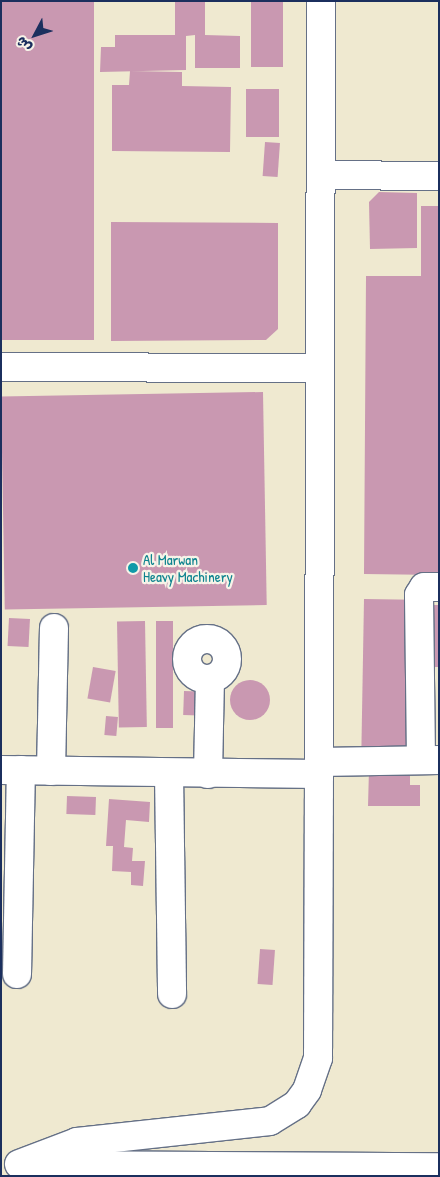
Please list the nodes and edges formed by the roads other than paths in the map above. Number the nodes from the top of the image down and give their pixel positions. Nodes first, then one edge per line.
1 (321, 1) edge
2 (324, 175) junction
3 (439, 176) edge
4 (1, 367) edge
5 (318, 368) junction
6 (439, 587) edge
7 (54, 628) dead end
8 (210, 680) dead end
9 (430, 760) edge
10 (319, 768) junction
11 (11, 770) edge
12 (51, 771) junction
13 (169, 773) junction
14 (208, 774) junction
15 (17, 974) dead end
16 (172, 994) dead end
17 (10, 1164) edge
18 (439, 1167) edge

1 - 2 main road
2 - 3 main road
2 - 5 main road
4 - 5 main road
5 - 10 main road
6 - 9 main road
7 - 12 main road
8 - 14 main road
9 - 10 main road
10 - 14 main road
10 - 17 main road
11 - 12 main road
11 - 15 main road
12 - 13 main road
13 - 14 main road
13 - 16 main road
17 - 18 main road

